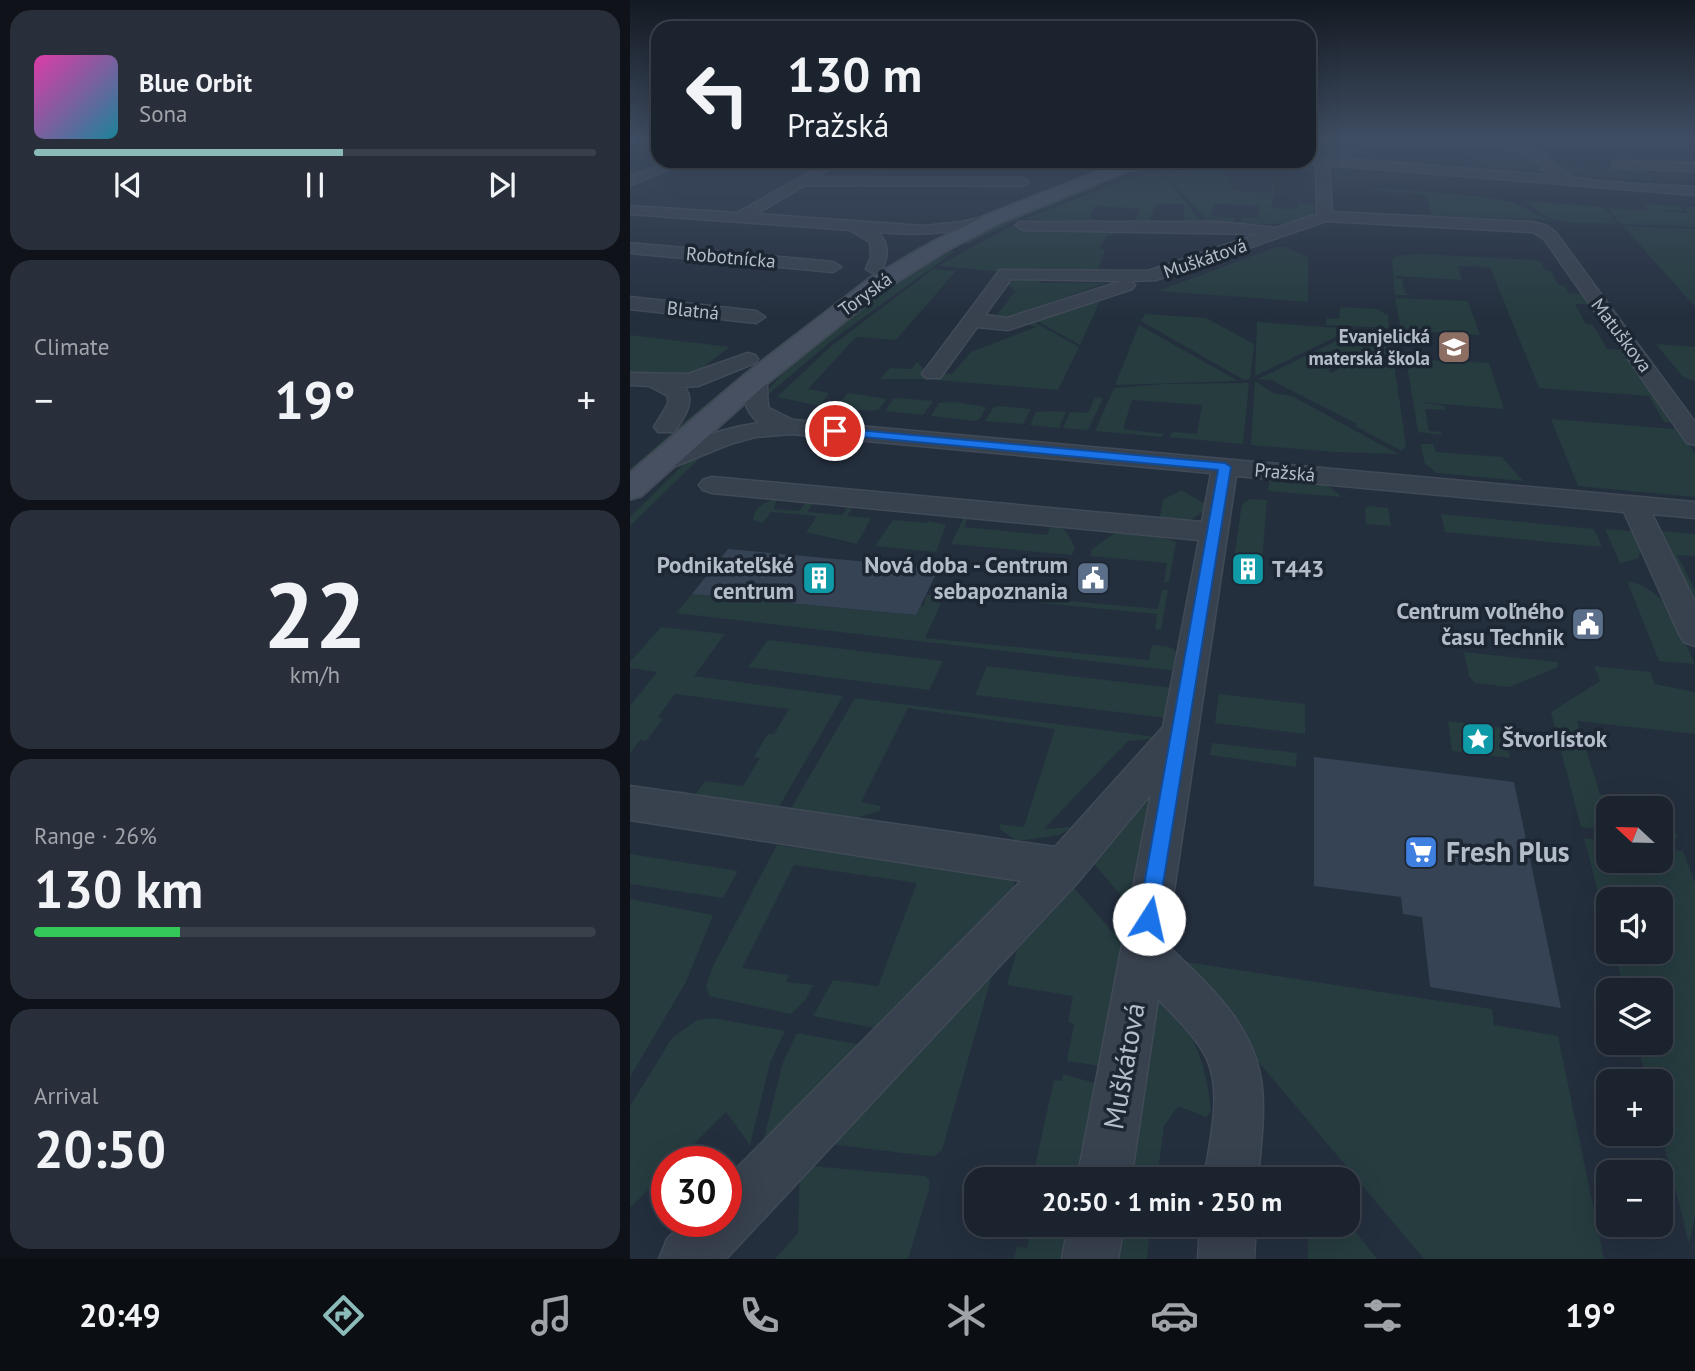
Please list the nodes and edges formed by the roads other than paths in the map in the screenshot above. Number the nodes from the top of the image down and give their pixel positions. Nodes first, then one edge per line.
1 (770, 200) edge
2 (1027, 200) edge
3 (1322, 200) edge
4 (630, 209) edge
5 (991, 213) junction
6 (1325, 216) junction
7 (741, 217) junction
8 (850, 224) junction
9 (895, 224) junction
10 (1024, 225) dead end
11 (1278, 233) junction
12 (1548, 233) joint
13 (939, 238) junction
14 (630, 247) edge
15 (833, 267) dead end
16 (874, 269) junction
17 (1150, 276) junction
18 (630, 303) edge
19 (756, 317) dead end
20 (975, 317) junction
21 (752, 369) junction
22 (933, 374) dead end
23 (630, 379) edge
24 (657, 382) junction
25 (666, 427) junction
26 (790, 427) junction
27 (1695, 438) edge
28 (642, 462) edge
29 (1225, 467) junction
30 (712, 485) dead end
31 (630, 489) edge
32 (1634, 505) junction
33 (1695, 510) edge
34 (1214, 532) junction
35 (1695, 634) edge
36 (1181, 732) junction
37 (630, 803) edge
38 (1063, 868) junction
39 (1143, 952) junction
40 (1106, 1167) edge
41 (1232, 1167) edge
42 (742, 1202) edge
43 (708, 1237) edge
44 (1094, 1237) edge
45 (1227, 1237) edge
46 (687, 1259) edge
47 (1090, 1259) edge
48 (1226, 1259) edge

1 - 7 street
2 - 5 street, Toryská
3 - 6 street
4 - 7 street
5 - 9 street
5 - 13 street, Toryská
6 - 11 street, Muškátová
6 - 12 street, Muškátová
7 - 8 street
8 - 9 street
8 - 13 street
8 - 16 street
9 - 13 street
10 - 11 street
11 - 17 street, Muškátová
12 - 27 street, Matuškova
13 - 16 street, Toryská
13 - 21 street, Toryská
14 - 15 street, Robotnícka
16 - 21 street, Toryská
17 - 20 street, Muškátová
17 - 20 street, Muškátová
18 - 19 street, Blatná
20 - 22 street
21 - 24 street
21 - 25 street, Toryská
21 - 26 street
21 - 28 street, Toryská
23 - 24 street
24 - 25 street
25 - 28 street, Toryská
26 - 28 street
26 - 29 street, Pražská
28 - 31 street, Toryská
29 - 32 street, Pražská
29 - 34 street, Muškátová
30 - 34 street
32 - 33 street, Pražská
32 - 35 street
34 - 36 street, Muškátová
36 - 38 street
36 - 39 street, Muškátová
37 - 38 street
38 - 42 street
39 - 40 street, Muškátová
39 - 41 street, Muškátová
43 - 46 street
44 - 47 street
45 - 48 street

